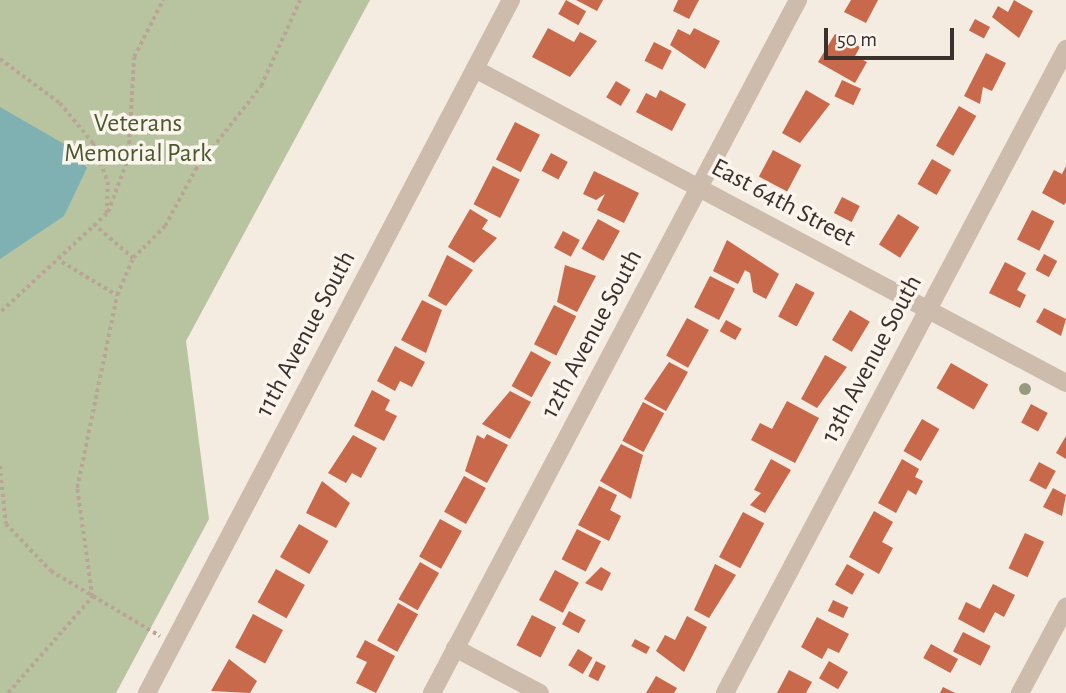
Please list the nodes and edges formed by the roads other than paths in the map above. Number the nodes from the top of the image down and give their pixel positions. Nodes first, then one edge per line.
1 (511, 0) edge
2 (798, 0) edge
3 (1066, 49) edge
4 (475, 69) junction
5 (699, 188) junction
6 (928, 310) junction
7 (1066, 383) edge
8 (1066, 607) edge
9 (455, 648) junction
10 (146, 693) edge
11 (432, 693) edge
12 (540, 693) edge
13 (725, 693) edge
14 (1020, 693) edge

1 - 4 street, 11th Avenue South
2 - 5 street, 12th Avenue South
3 - 6 street, 13th Avenue South
4 - 5 street, East 64th Street
4 - 10 street, 11th Avenue South
5 - 6 street, East 64th Street
5 - 9 street, 12th Avenue South
6 - 7 street, East 64th Street
6 - 13 street, 13th Avenue South
8 - 14 street
9 - 11 street, 12th Avenue South
9 - 12 street

